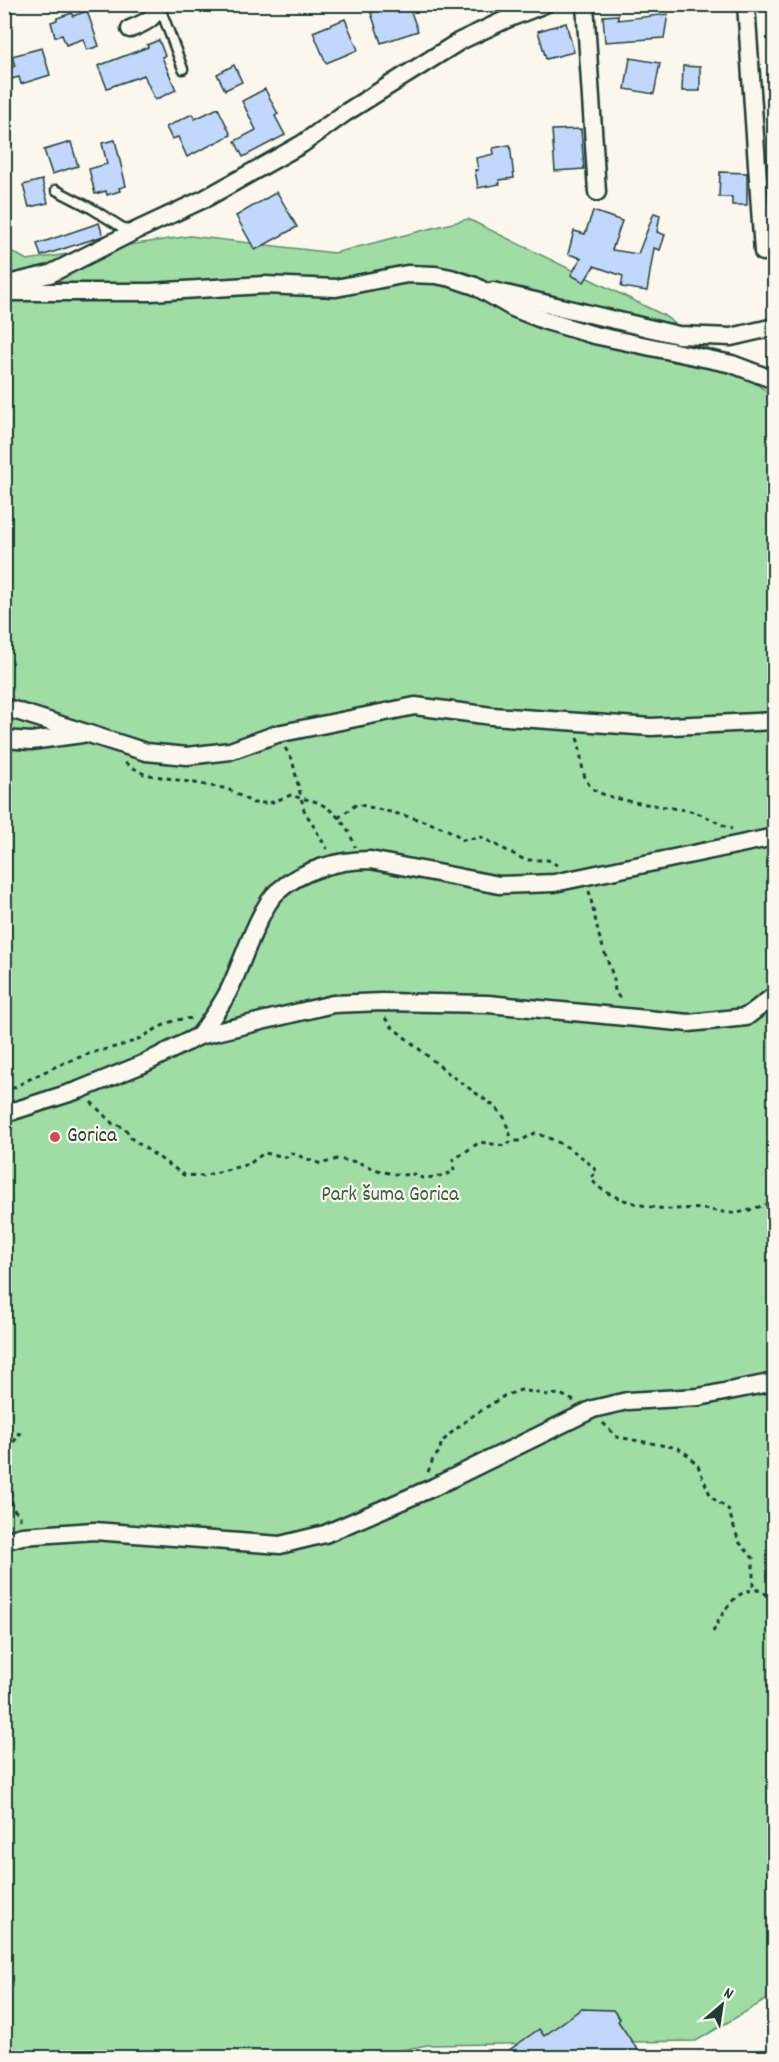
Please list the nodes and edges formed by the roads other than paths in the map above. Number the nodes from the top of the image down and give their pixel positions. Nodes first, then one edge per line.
1 (545, 4) edge
2 (585, 4) edge
3 (746, 4) edge
4 (159, 5) edge
5 (130, 29) dead end
6 (183, 69) dead end
7 (56, 190) dead end
8 (597, 192) dead end
9 (131, 233) junction
10 (763, 252) dead end
11 (4, 285) edge
12 (4, 292) edge
13 (487, 292) junction
14 (774, 327) edge
15 (774, 380) edge
16 (4, 707) edge
17 (774, 722) edge
18 (88, 733) junction
19 (4, 739) edge
20 (768, 838) edge
21 (774, 996) edge
22 (203, 1031) junction
23 (4, 1114) edge
24 (774, 1382) edge
25 (4, 1541) edge

1 - 9 street
2 - 8 street
3 - 10 street
4 - 5 street
4 - 6 lane
7 - 9 lane
9 - 11 street
12 - 13 street
13 - 14 street
13 - 15 street
16 - 18 street
17 - 18 street
18 - 19 street
20 - 22 street
21 - 22 street
22 - 23 street
24 - 25 street

